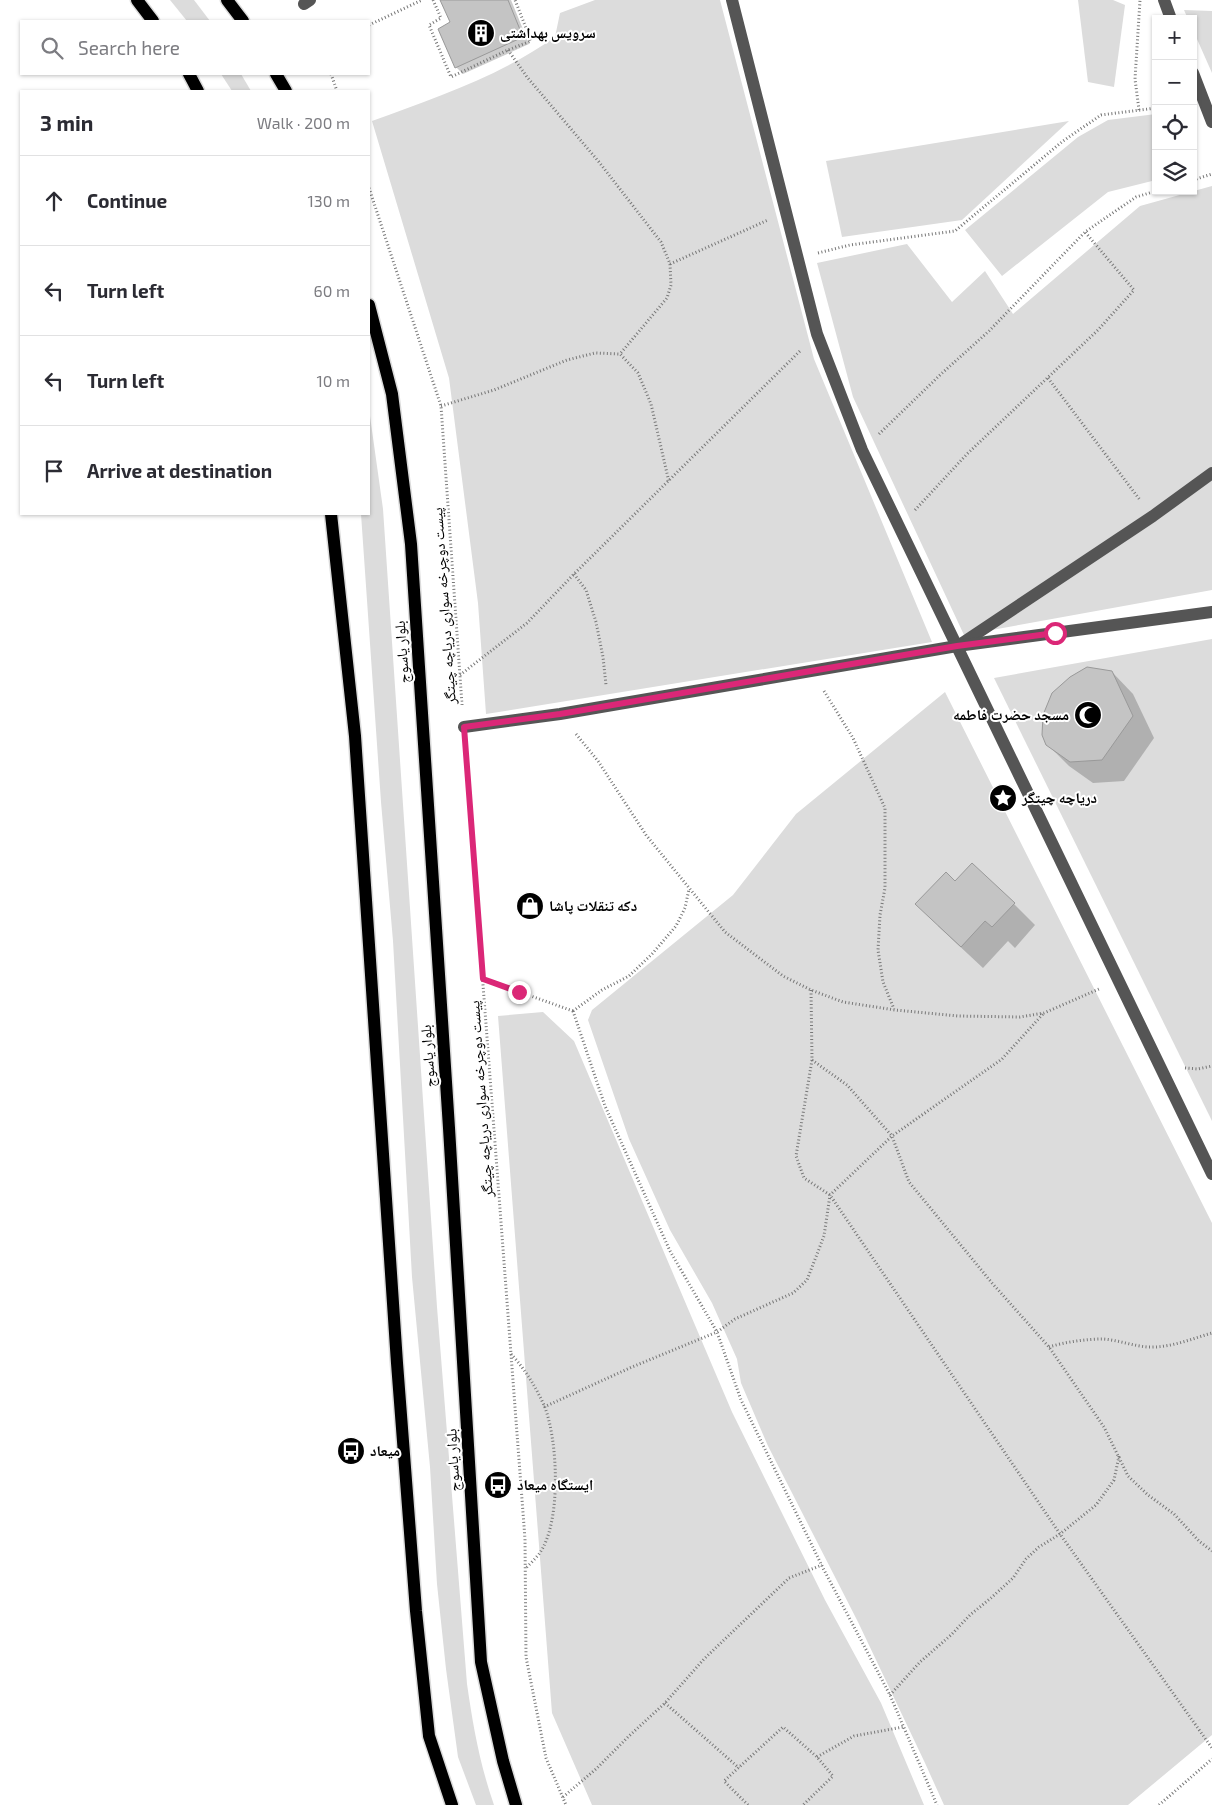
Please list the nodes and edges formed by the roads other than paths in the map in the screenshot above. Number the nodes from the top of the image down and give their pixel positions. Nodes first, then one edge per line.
1 (137, 0) edge
2 (227, 0) edge
3 (732, 0) edge
4 (1164, 0) edge
5 (1170, 15) edge
6 (152, 20) edge
7 (242, 20) edge
8 (190, 75) edge
9 (277, 75) edge
10 (1197, 84) edge
11 (197, 90) edge
12 (285, 90) edge
13 (1212, 122) edge
14 (370, 309) edge
15 (1212, 473) edge
16 (332, 515) edge
17 (1212, 612) edge
18 (957, 646) junction
19 (464, 727) road end
20 (1212, 1174) edge
21 (452, 1805) edge
22 (516, 1805) edge

1 - 6 main road
2 - 7 main road
3 - 18 street
4 - 5 street
8 - 11 main road
9 - 12 main road
10 - 13 street
14 - 22 main road, بلوار یاسوج
15 - 18 street
16 - 21 main road
17 - 18 street
18 - 19 street
18 - 20 street

